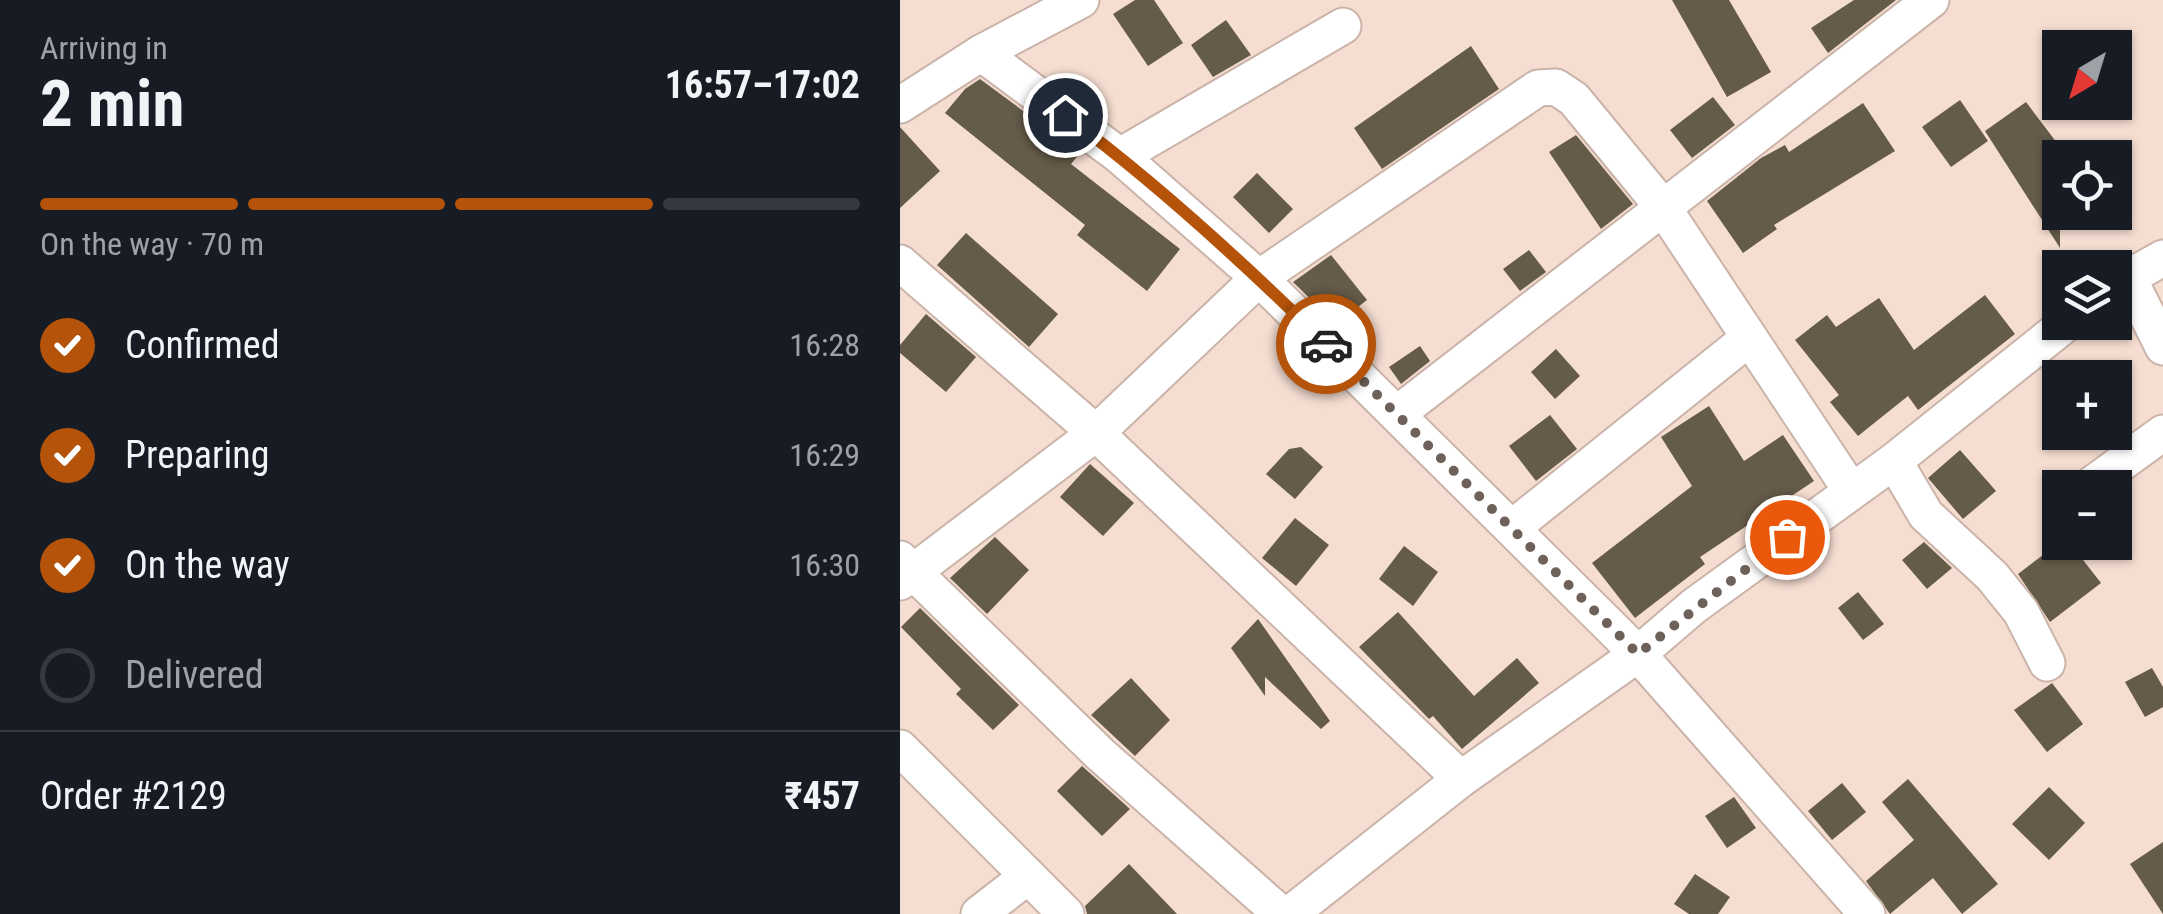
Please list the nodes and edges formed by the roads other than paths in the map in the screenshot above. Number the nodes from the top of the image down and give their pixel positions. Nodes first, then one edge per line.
1 (1081, 0) edge
2 (1931, 0) edge
3 (1343, 26) dead end
4 (982, 53) junction
5 (900, 105) edge
6 (1120, 156) junction
7 (1662, 206) junction
8 (2163, 258) edge
9 (900, 263) edge
10 (2132, 274) edge
11 (1260, 278) junction
12 (2132, 298) edge
13 (1748, 339) junction
14 (2046, 340) edge
15 (2163, 348) edge
16 (1397, 414) junction
17 (1096, 432) junction
18 (2163, 433) edge
19 (1894, 462) junction
20 (2112, 470) edge
21 (1850, 489) junction
22 (1512, 528) junction
23 (904, 571) edge
24 (1638, 654) junction
25 (2047, 663) dead end
26 (900, 748) edge
27 (1460, 779) junction
28 (1028, 876) junction
29 (979, 914) edge
30 (1066, 914) edge
31 (1281, 914) edge
32 (1290, 914) edge
33 (1866, 914) edge

1 - 4 street
2 - 7 street
3 - 6 street
4 - 5 street
4 - 6 street
6 - 11 street
7 - 11 street
7 - 13 street
7 - 16 street
8 - 10 street
9 - 17 street
11 - 16 street
11 - 17 street
12 - 15 street
13 - 21 street
13 - 22 street
14 - 19 street
16 - 22 street
17 - 23 street
17 - 27 street
18 - 20 street
19 - 21 street
19 - 25 street
21 - 24 street
22 - 24 street
23 - 31 street
24 - 27 street
24 - 33 street
26 - 28 street
27 - 32 street
28 - 29 street
28 - 30 street

